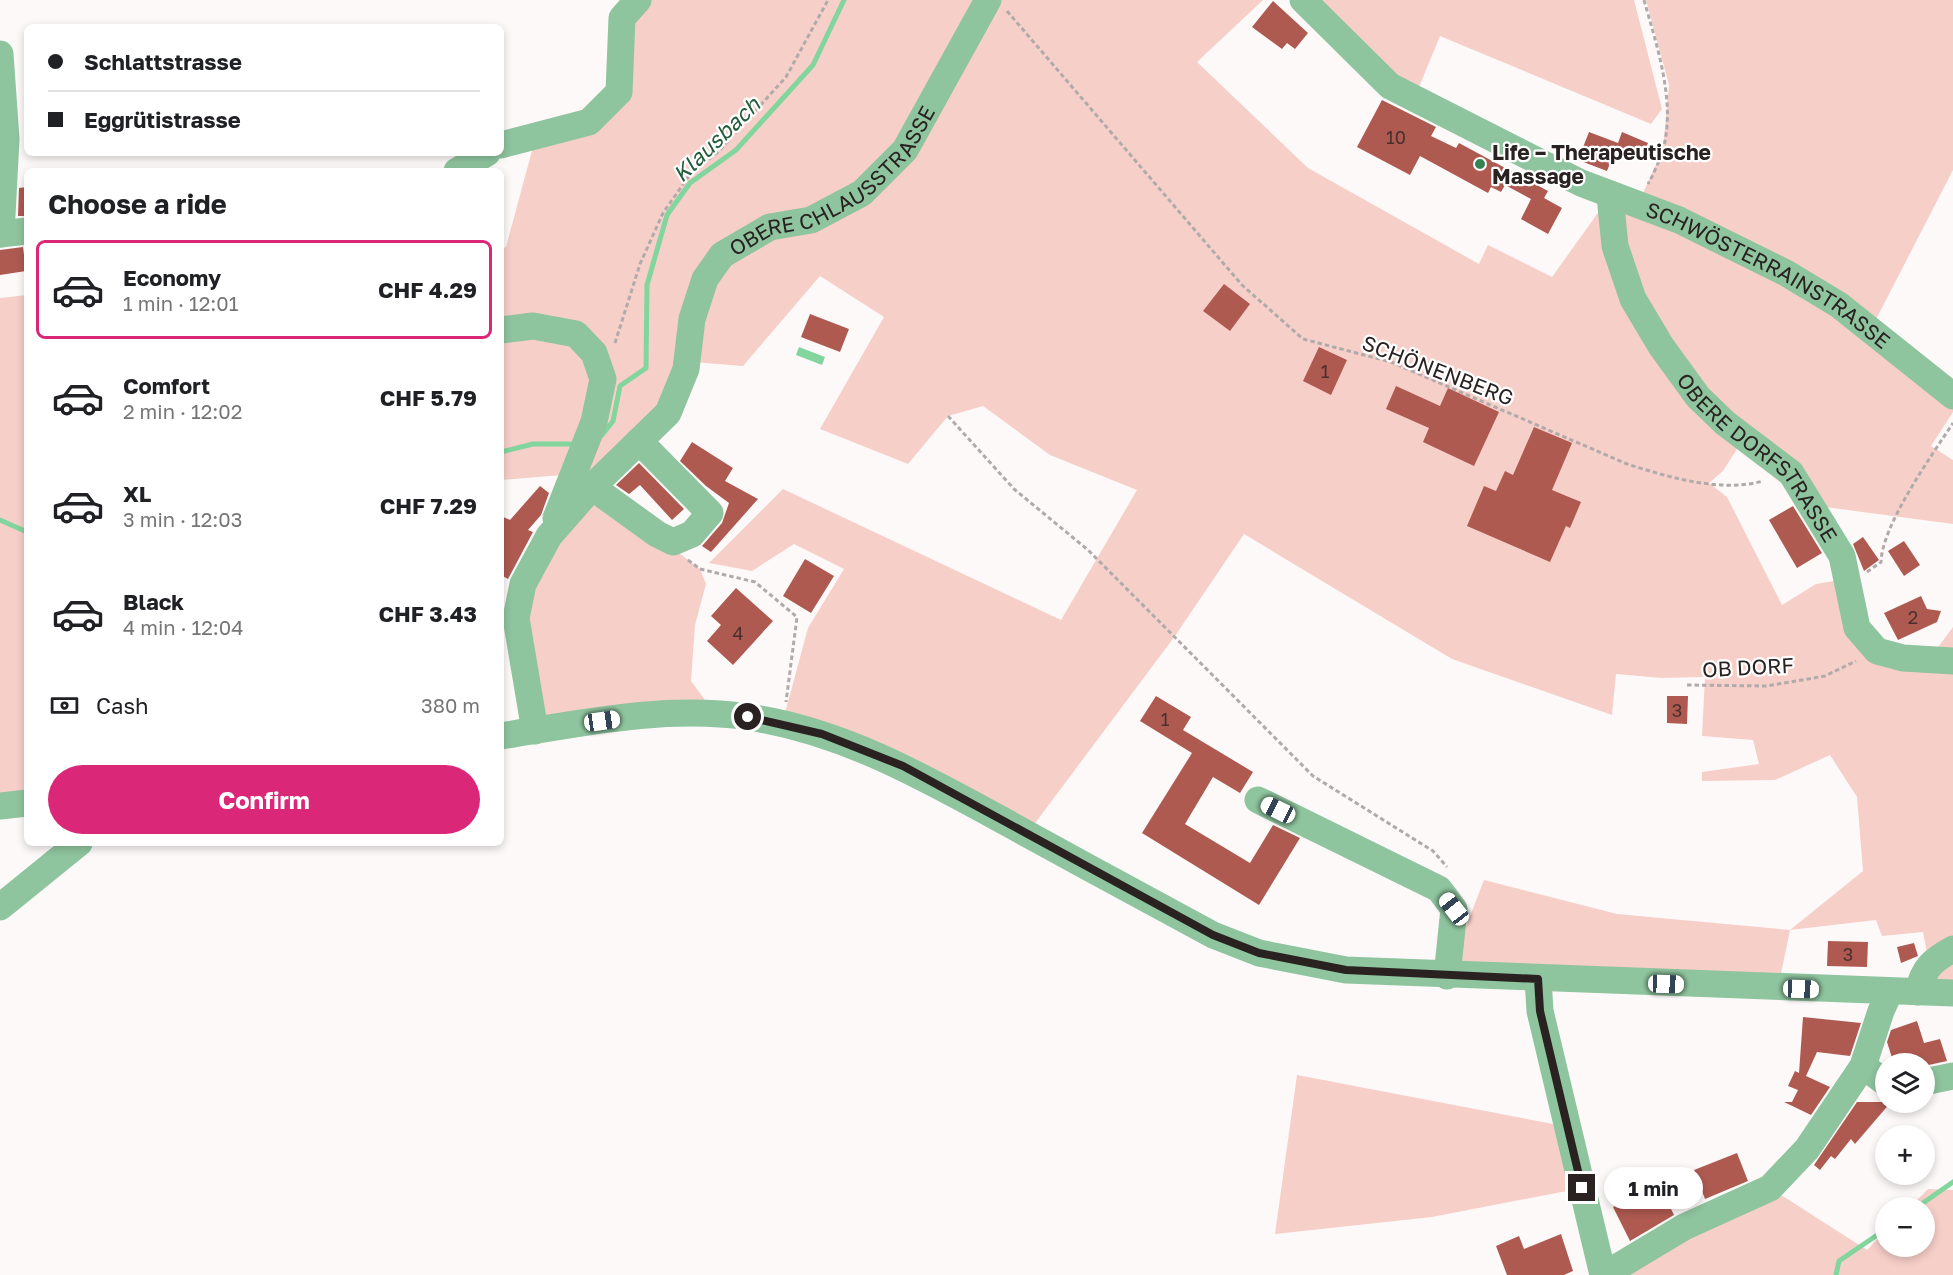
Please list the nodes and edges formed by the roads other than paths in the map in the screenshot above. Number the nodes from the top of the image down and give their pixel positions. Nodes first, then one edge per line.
1 (638, 0) edge
2 (1303, 0) edge
3 (997, 4) edge
4 (0, 54) edge
5 (504, 144) edge
6 (482, 156) edge
7 (462, 168) edge
8 (1610, 196) junction
9 (9, 233) edge
10 (504, 330) edge
11 (1953, 396) edge
12 (639, 441) junction
13 (592, 487) junction
14 (549, 536) junction
15 (1953, 661) edge
16 (535, 731) junction
17 (504, 736) edge
18 (1258, 800) dead end
19 (24, 803) edge
20 (0, 806) edge
21 (75, 846) edge
22 (0, 907) edge
23 (1953, 949) edge
24 (1446, 976) junction
25 (1538, 979) junction
26 (1890, 991) junction
27 (1918, 992) junction
28 (1953, 993) edge
29 (1863, 1066) junction
30 (1875, 1075) edge
31 (1953, 1076) edge
32 (1935, 1080) edge
33 (1603, 1275) edge

1 - 5 street
2 - 8 street, SCHWÖSTERRAINSTRASSE
3 - 12 street, OBERE CHLAUSSTRASSE
4 - 9 street
6 - 7 street
8 - 11 street, SCHWÖSTERRAINSTRASSE
8 - 15 street, OBERE DORFSTRASSE
10 - 14 street
12 - 13 street, OBERE CHLAUSSTRASSE
12 - 13 street
13 - 14 street, OBERE CHLAUSSTRASSE
14 - 16 street, OBERE CHLAUSSTRASSE
16 - 17 street
16 - 24 street
18 - 24 street
19 - 20 street
21 - 22 street
23 - 27 street
24 - 25 street
25 - 26 street
25 - 33 street
26 - 27 street
26 - 29 street
27 - 28 street
29 - 30 street
29 - 33 street
31 - 32 street

